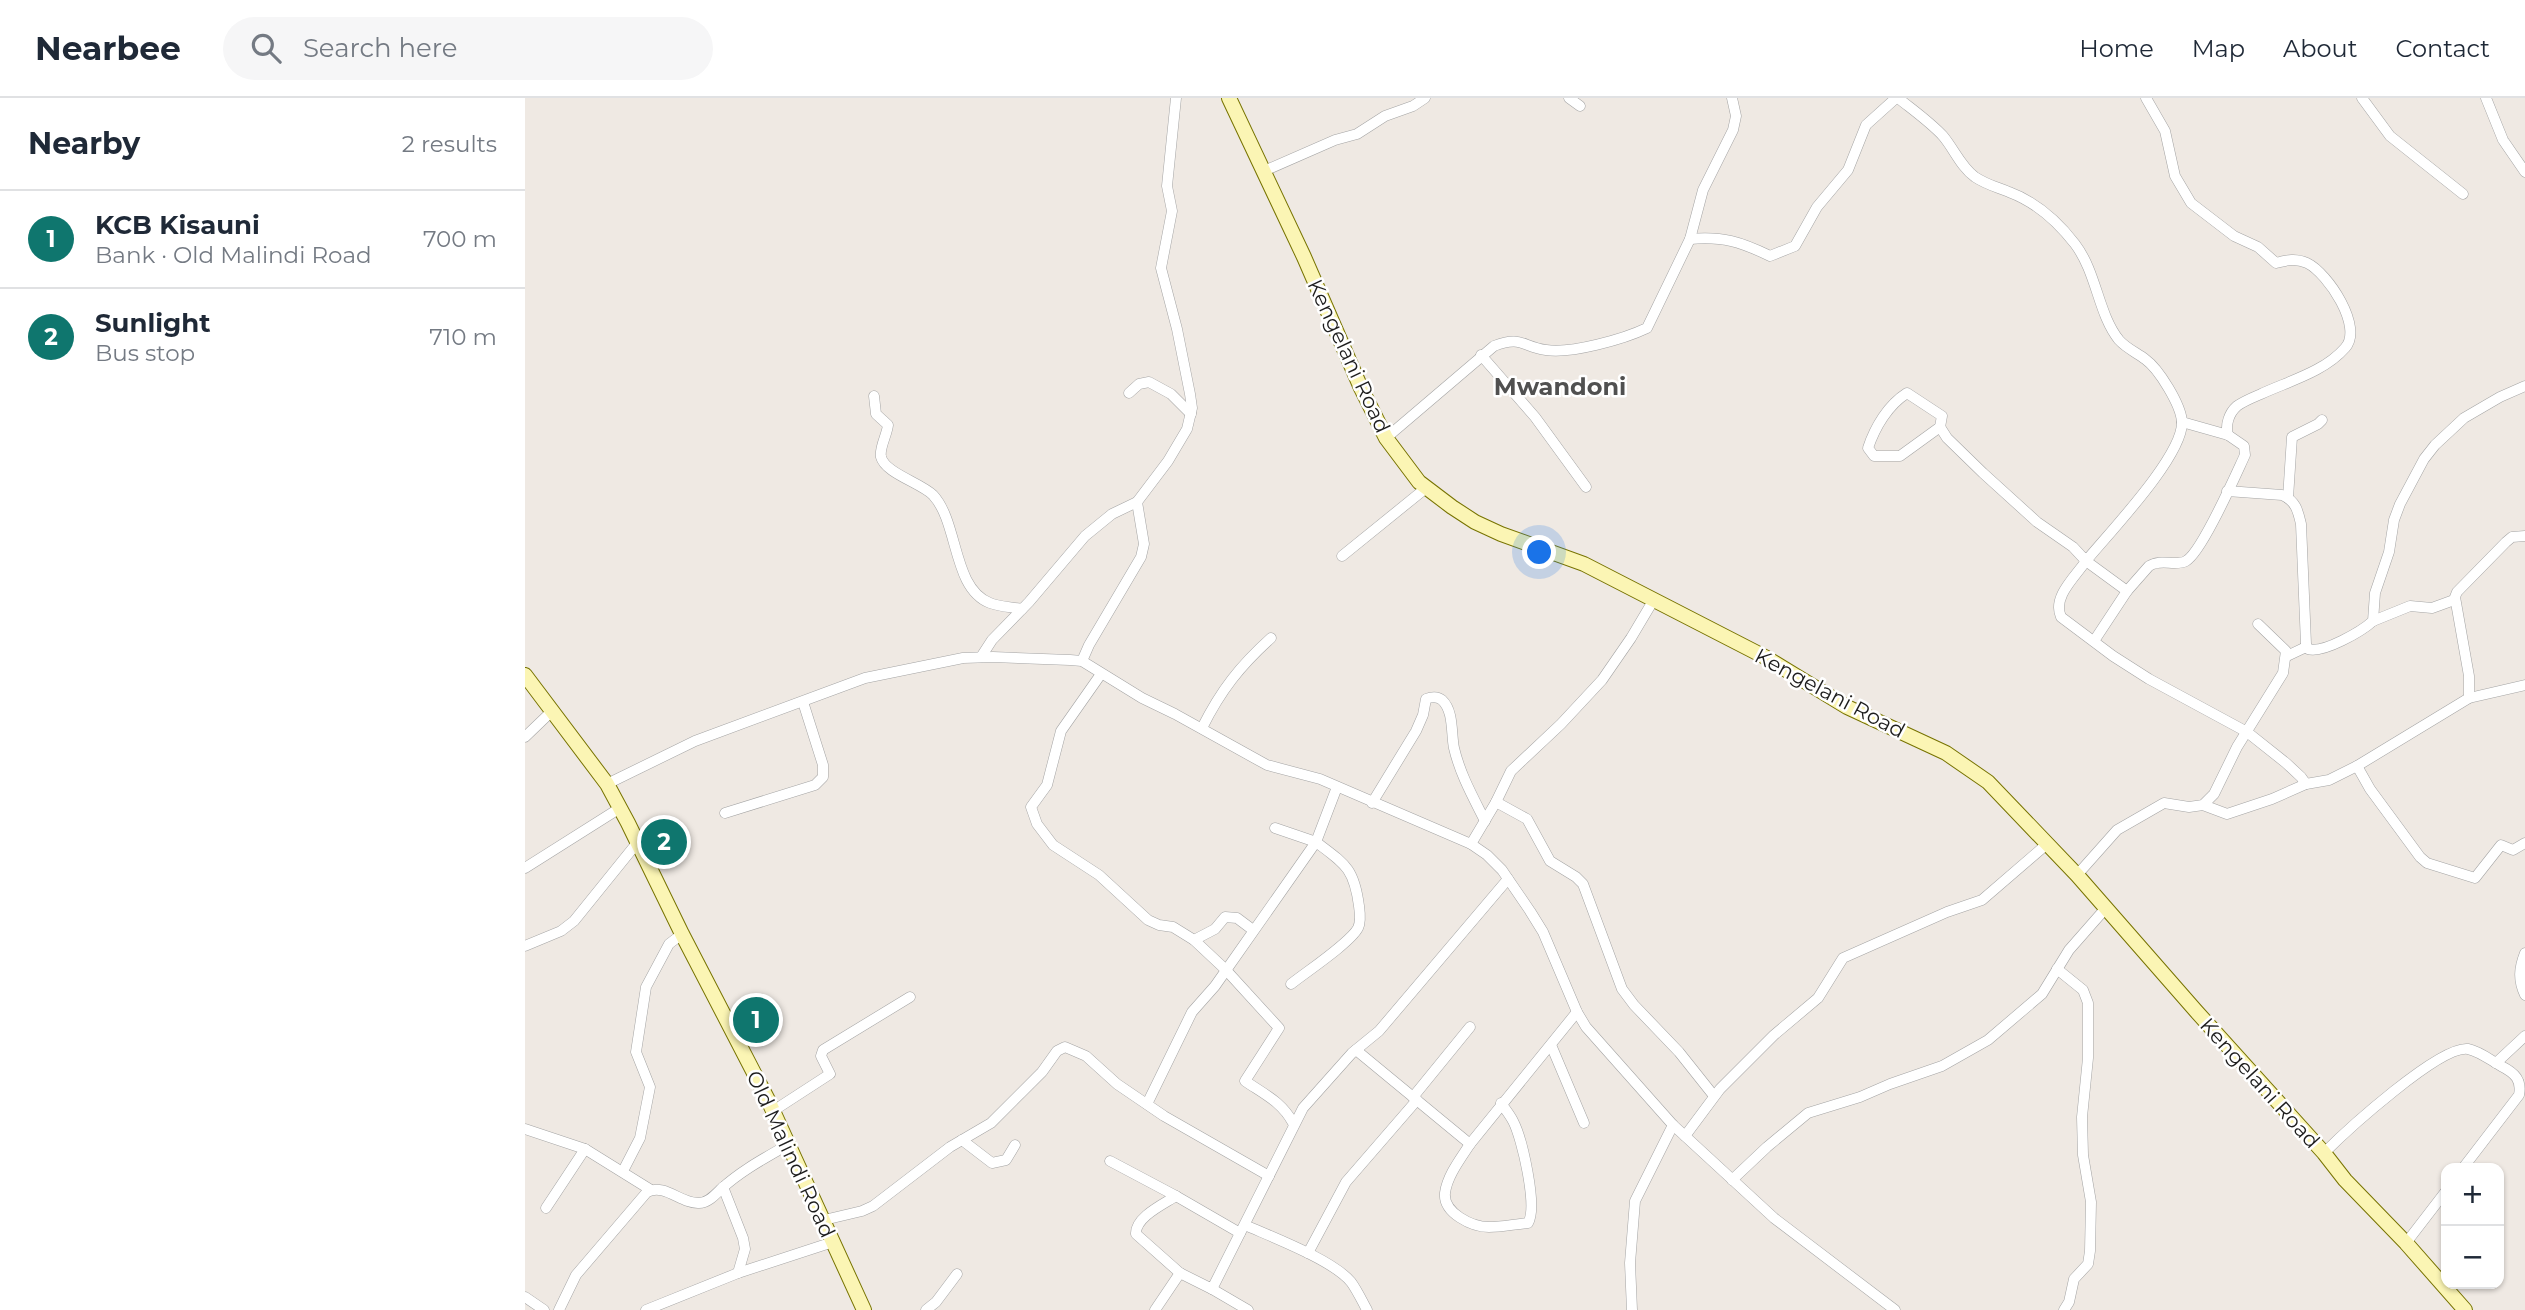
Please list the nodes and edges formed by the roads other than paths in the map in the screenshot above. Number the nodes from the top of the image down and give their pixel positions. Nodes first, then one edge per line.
1 (1176, 98) edge
2 (1229, 98) edge
3 (1425, 98) edge
4 (1569, 98) edge
5 (1732, 98) edge
6 (1897, 98) edge
7 (2146, 98) edge
8 (2362, 98) edge
9 (2486, 98) edge
10 (1580, 106) dead end
11 (1263, 170) junction
12 (2525, 172) edge
13 (2463, 194) dead end
14 (1690, 239) junction
15 (1482, 355) junction
16 (2525, 386) edge
17 (1129, 393) dead end
18 (874, 396) dead end
19 (1191, 414) junction
20 (2322, 420) dead end
21 (2182, 422) junction
22 (1940, 427) junction
23 (2228, 435) junction
24 (1386, 438) junction
25 (1586, 487) dead end
26 (1426, 488) junction
27 (2227, 491) junction
28 (2288, 498) junction
29 (1137, 502) junction
30 (2525, 536) edge
31 (1342, 556) dead end
32 (2086, 561) junction
33 (2127, 591) junction
34 (2455, 600) junction
35 (1653, 601) junction
36 (1022, 609) junction
37 (2373, 621) junction
38 (2258, 624) dead end
39 (1271, 638) dead end
40 (2094, 641) junction
41 (2306, 647) junction
42 (2287, 656) junction
43 (981, 657) junction
44 (1082, 661) junction
45 (1101, 674) junction
46 (525, 675) edge
47 (2525, 685) edge
48 (2469, 698) junction
49 (803, 702) junction
50 (551, 712) junction
51 (1202, 728) junction
52 (2247, 733) junction
53 (525, 737) edge
54 (2357, 766) junction
55 (2306, 784) junction
56 (607, 785) junction
57 (1337, 787) junction
58 (1496, 802) junction
59 (1372, 803) junction
60 (2203, 805) junction
61 (620, 808) junction
62 (725, 813) dead end
63 (1485, 821) junction
64 (1275, 828) dead end
65 (1316, 842) junction
66 (637, 843) junction
67 (2525, 843) edge
68 (1471, 844) junction
69 (2047, 844) junction
70 (525, 869) edge
71 (2077, 875) junction
72 (1508, 879) junction
73 (2105, 909) junction
74 (1254, 930) junction
75 (682, 934) junction
76 (1193, 940) junction
77 (525, 946) edge
78 (2525, 953) edge
79 (2057, 968) junction
80 (1226, 970) junction
81 (1291, 984) dead end
82 (2525, 995) edge
83 (910, 997) dead end
84 (1577, 1012) junction
85 (1470, 1027) dead end
86 (2525, 1036) edge
87 (1551, 1045) junction
88 (1356, 1050) junction
89 (2495, 1063) junction
90 (1714, 1096) junction
91 (1415, 1098) junction
92 (1501, 1103) junction
93 (1147, 1104) junction
94 (773, 1111) junction
95 (1293, 1123) junction
96 (1584, 1124) dead end
97 (1673, 1125) junction
98 (525, 1129) edge
99 (1685, 1136) junction
100 (962, 1140) junction
101 (789, 1144) junction
102 (1470, 1144) junction
103 (1015, 1145) dead end
104 (585, 1149) junction
105 (2324, 1153) junction
106 (1110, 1161) dead end
107 (2467, 1163) edge
108 (623, 1171) junction
109 (1269, 1176) junction
110 (1732, 1180) junction
111 (723, 1187) junction
112 (652, 1190) junction
113 (1176, 1196) junction
114 (2441, 1198) edge
115 (546, 1208) dead end
116 (824, 1220) junction
117 (1243, 1229) junction
118 (833, 1242) junction
119 (2406, 1243) junction
120 (1308, 1253) junction
121 (739, 1273) junction
122 (957, 1273) dead end
123 (1180, 1273) junction
124 (1212, 1289) junction
125 (525, 1297) edge
126 (2459, 1308) edge
127 (544, 1310) edge
128 (559, 1310) edge
129 (646, 1310) edge
130 (864, 1310) edge
131 (926, 1310) edge
132 (1154, 1310) edge
133 (1248, 1310) edge
134 (1367, 1310) edge
135 (1632, 1310) edge
136 (1895, 1310) edge
137 (2064, 1310) edge

1 - 19 street
2 - 11 main road, Kengelani Road
3 - 11 street
4 - 10 street
5 - 14 street
6 - 14 street
6 - 21 street
7 - 23 street
8 - 13 street
9 - 12 street
11 - 24 main road, Kengelani Road
14 - 15 street
15 - 24 street
15 - 25 street
16 - 37 street
17 - 19 street
18 - 36 street
19 - 29 street
20 - 28 street
21 - 23 street
21 - 32 street
22 - 22 street
22 - 32 street
23 - 27 street
24 - 26 main road, Kengelani Road
26 - 31 street
26 - 35 main road, Kengelani Road
27 - 28 street
27 - 33 street
28 - 41 street
29 - 36 street
29 - 44 street
30 - 34 street
32 - 33 street
32 - 40 street
33 - 40 street
34 - 37 street
34 - 48 street
35 - 58 street
35 - 69 main road, Kengelani Road
36 - 43 street
37 - 41 street
38 - 42 street
39 - 51 street
40 - 52 street
41 - 42 street
42 - 52 street
43 - 44 street
43 - 49 street
44 - 45 street
45 - 51 street
45 - 76 street
46 - 50 main road, Old Malindi Road
47 - 48 street
48 - 54 street
49 - 56 street
49 - 62 street
50 - 53 street
50 - 56 main road, Old Malindi Road
51 - 57 street
52 - 55 street
52 - 60 street
54 - 55 street
54 - 67 street
55 - 60 street
56 - 61 main road, Old Malindi Road
57 - 59 street
57 - 65 street
58 - 63 street
58 - 90 street
59 - 63 street
59 - 68 street
60 - 71 street
61 - 66 main road, Old Malindi Road
61 - 70 street
63 - 68 street
64 - 65 street
65 - 74 street
65 - 81 street
66 - 75 main road, Old Malindi Road
66 - 77 street
68 - 72 street
69 - 71 main road, Kengelani Road
69 - 90 street
71 - 73 main road, Kengelani Road
72 - 84 street
72 - 88 street
73 - 79 street
73 - 105 main road, Kengelani Road
74 - 76 street
74 - 80 street
75 - 94 main road, Old Malindi Road
75 - 108 street
76 - 80 street
78 - 82 street
79 - 110 street
79 - 137 street
80 - 93 street
80 - 95 street
83 - 94 street
84 - 87 street
84 - 97 street
85 - 91 street
86 - 89 street
87 - 92 street
87 - 96 street
88 - 91 street
88 - 95 street
89 - 105 street
89 - 107 street
90 - 99 street
91 - 102 street
91 - 120 street
92 - 102 street
92 - 102 street
93 - 100 street
93 - 109 street
94 - 101 main road, Old Malindi Road
95 - 109 street
97 - 99 street
97 - 135 street
98 - 104 street
99 - 110 street
100 - 103 street
100 - 116 street
101 - 111 street
101 - 116 main road, Old Malindi Road
104 - 108 street
104 - 115 street
105 - 119 main road, Kengelani Road
106 - 113 street
108 - 112 street
109 - 117 street
110 - 136 street
111 - 112 street
111 - 121 street
112 - 128 street
113 - 117 street
113 - 123 street
114 - 119 street
116 - 118 main road, Old Malindi Road
117 - 120 street
117 - 124 street
118 - 121 street
118 - 130 main road, Old Malindi Road
119 - 126 main road, Kengelani Road
120 - 134 street
121 - 129 street
122 - 131 street
123 - 124 street
123 - 132 street
124 - 133 street
125 - 127 street

